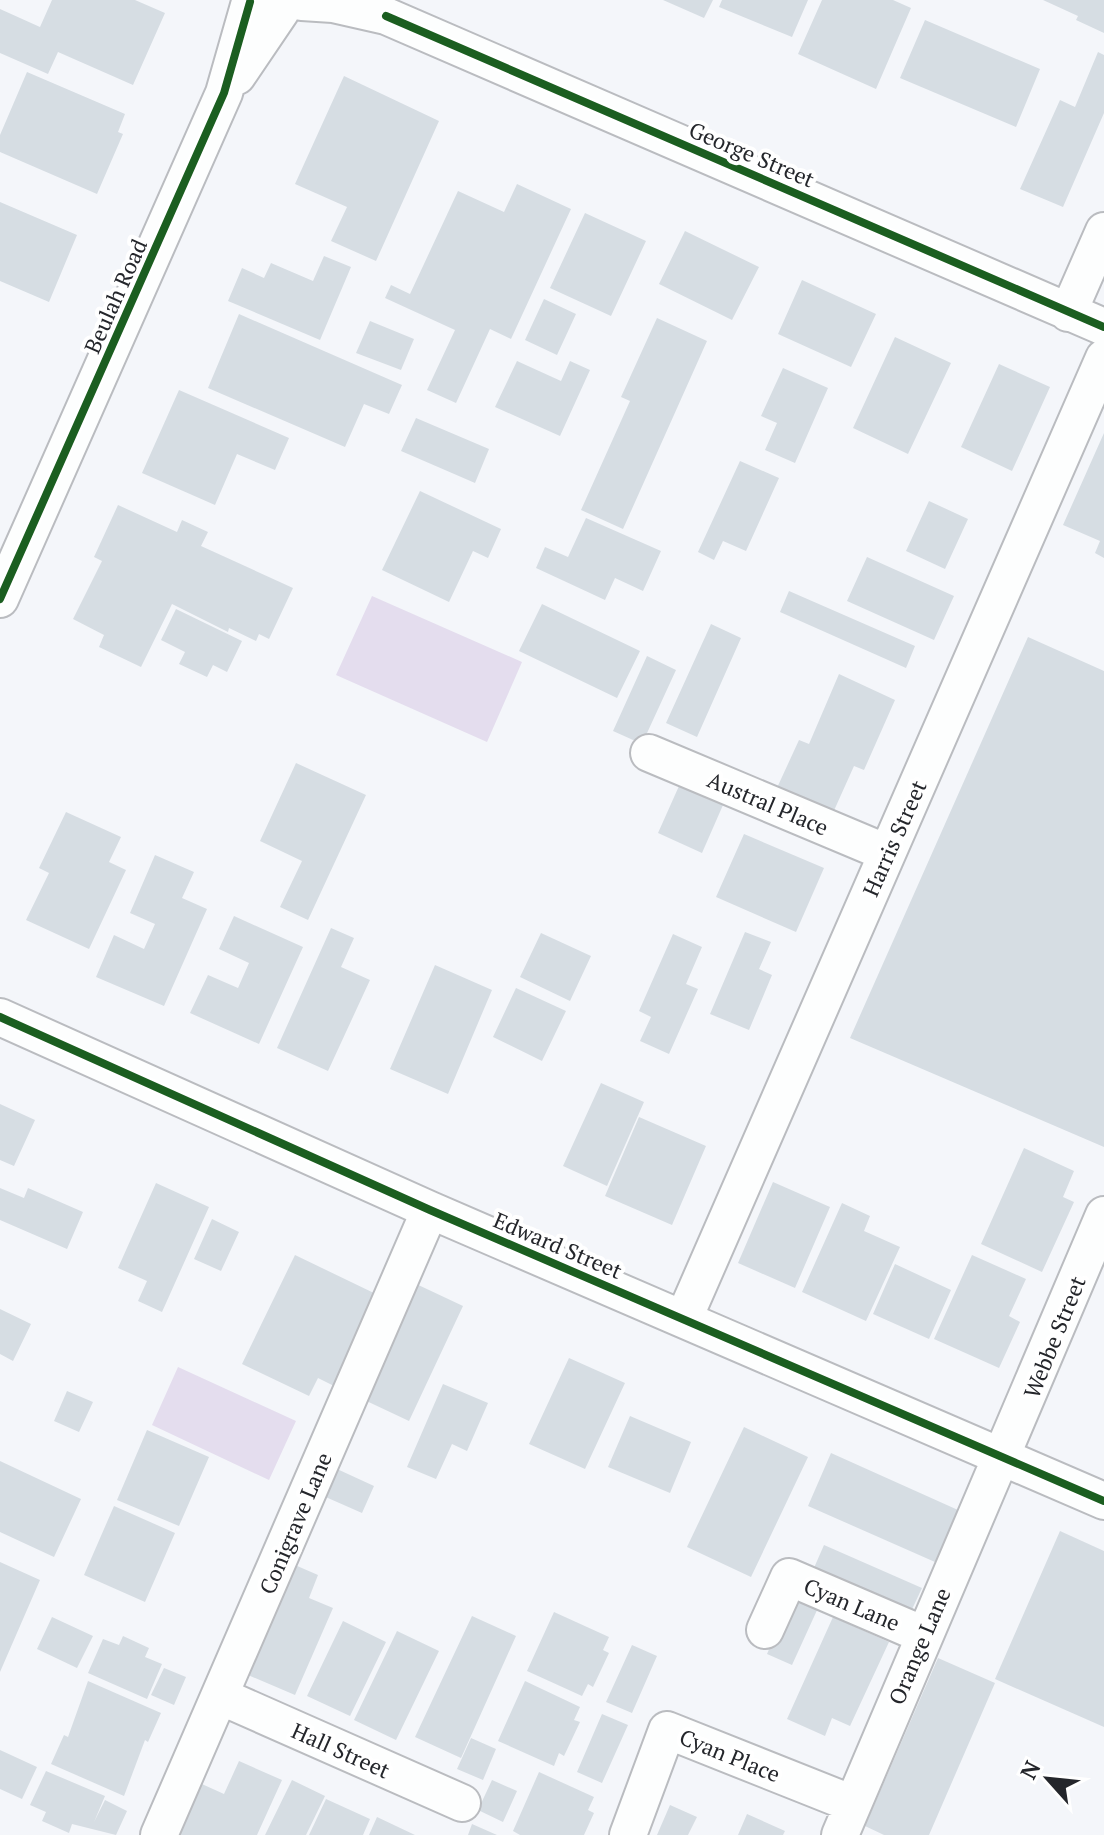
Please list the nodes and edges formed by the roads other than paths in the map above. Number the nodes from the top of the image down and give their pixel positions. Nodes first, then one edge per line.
1 (277, 3) edge
2 (377, 8) edge
3 (1104, 231) edge
4 (1068, 313) junction
5 (1104, 327) edge
6 (1104, 358) edge
7 (0, 599) edge
8 (649, 753) dead end
9 (887, 853) junction
10 (0, 1017) edge
11 (430, 1210) junction
12 (1104, 1215) edge
13 (684, 1318) junction
14 (1001, 1458) junction
15 (1104, 1501) edge
16 (765, 1630) dead end
17 (924, 1635) junction
18 (220, 1696) junction
19 (462, 1803) dead end
20 (846, 1819) edge
21 (159, 1835) edge
22 (628, 1835) edge

1 - 2 street, George Street
1 - 7 street, Beulah Road
2 - 4 street, George Street
3 - 4 street
4 - 5 street, George Street
6 - 9 street, Harris Street
8 - 9 street, Austral Place
9 - 13 street, Harris Street
10 - 11 street, Edward Street
11 - 13 street, Edward Street
11 - 18 street, Conigrave Lane
12 - 14 street, Webbe Street
13 - 14 street, Edward Street
14 - 15 street, Edward Street
14 - 17 street, Orange Lane
16 - 17 street, Cyan Lane
17 - 20 street, Orange Lane
18 - 19 street, Hall Street
18 - 21 street, Conigrave Lane
20 - 22 street, Cyan Place

